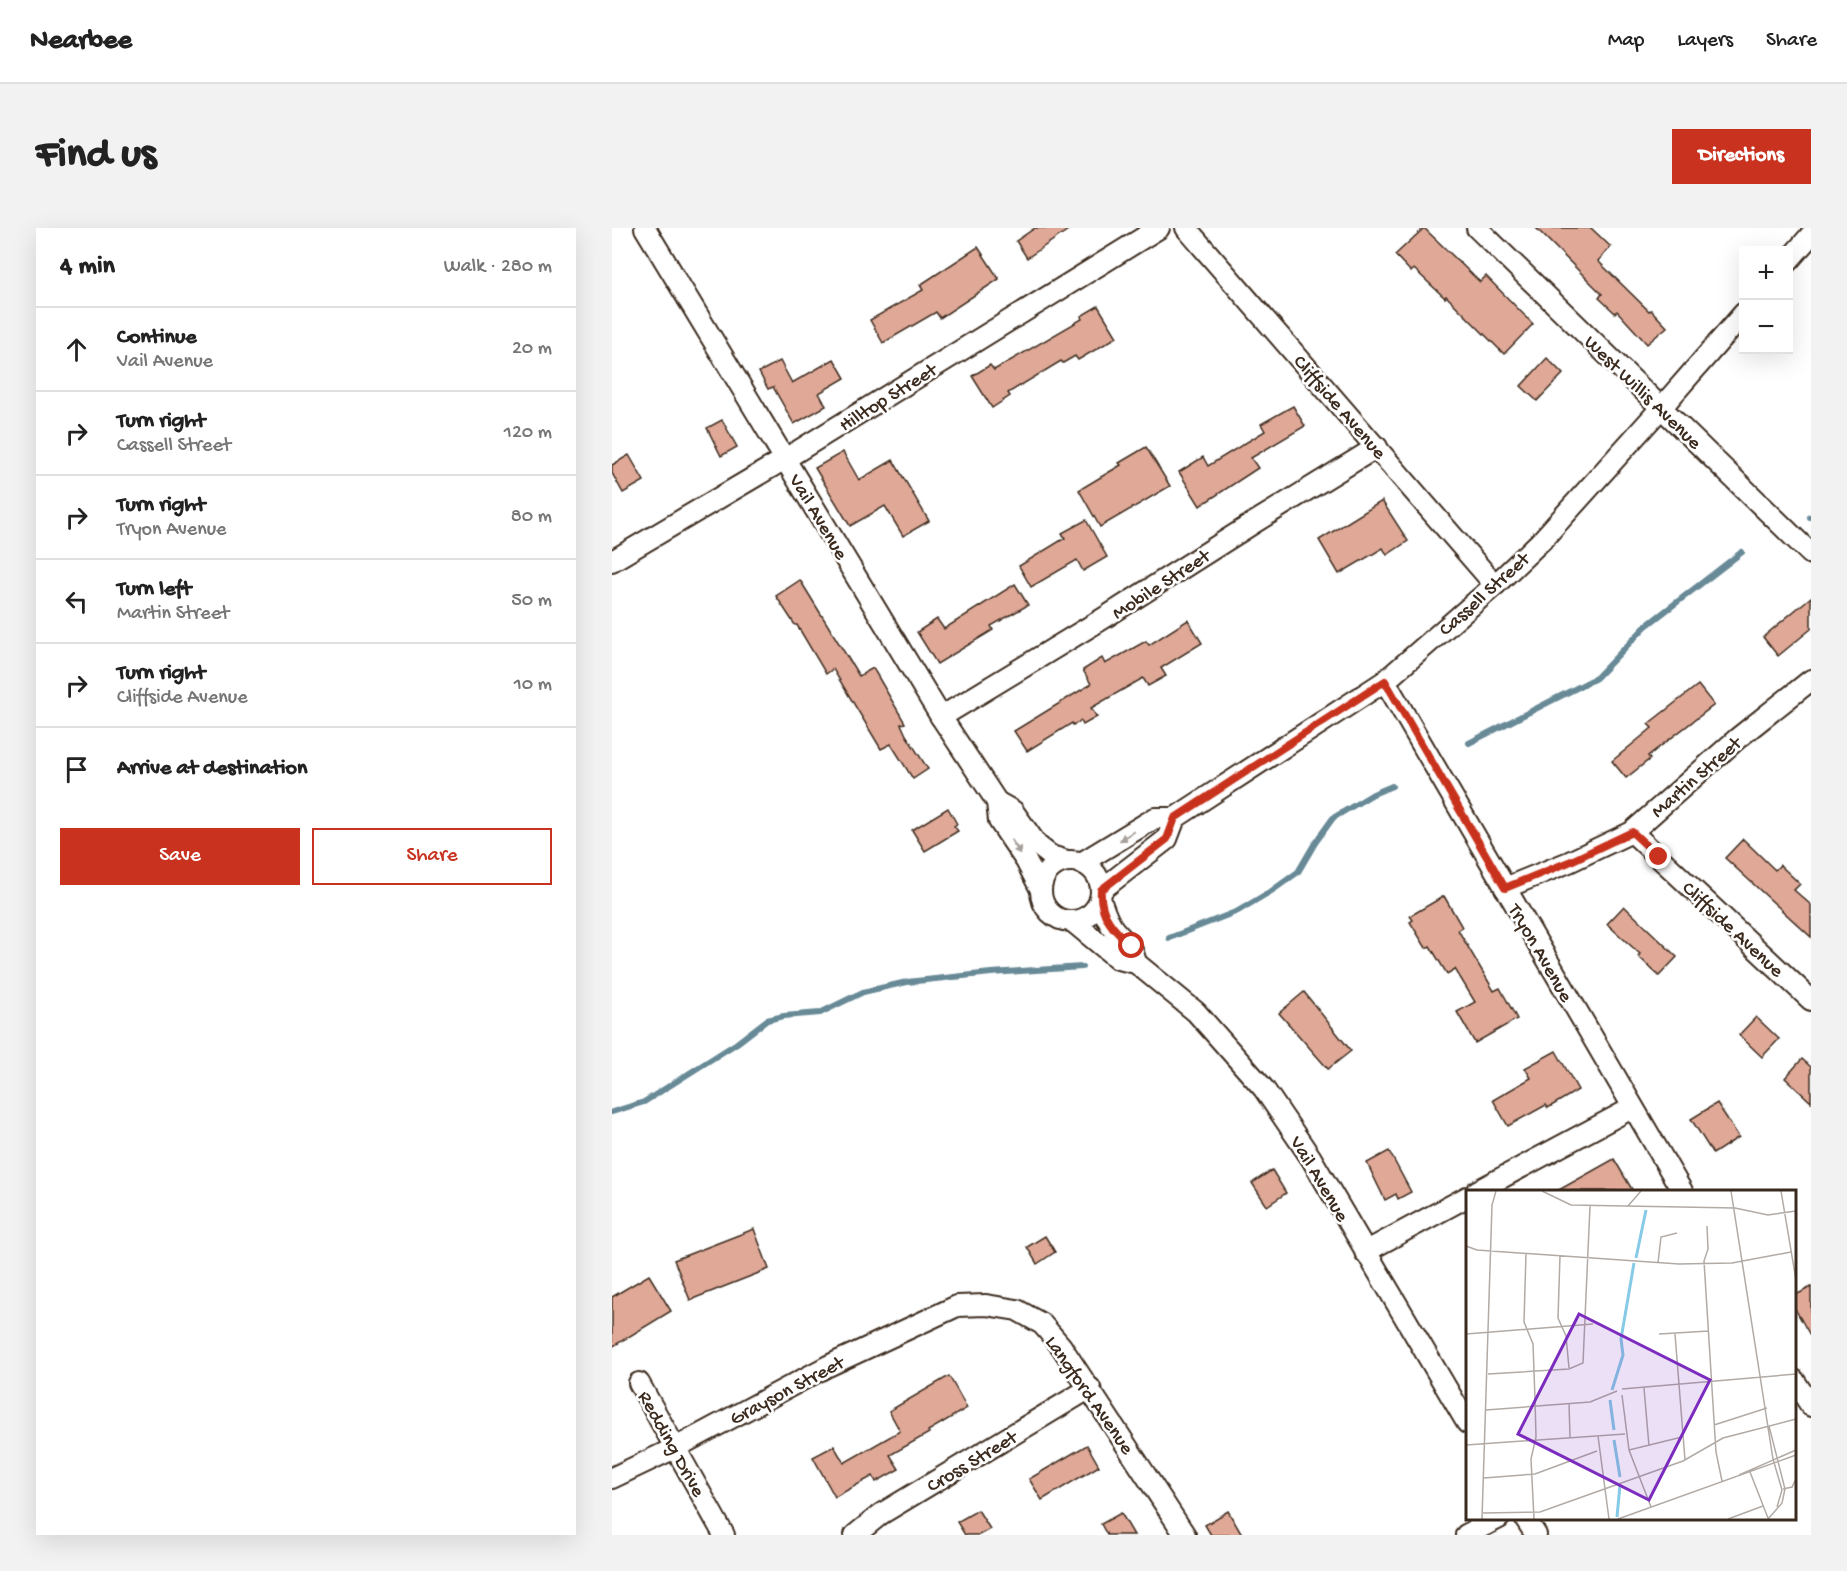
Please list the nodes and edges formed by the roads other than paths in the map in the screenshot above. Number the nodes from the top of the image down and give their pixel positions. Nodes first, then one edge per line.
1 (645, 228) edge
2 (1159, 228) edge
3 (1186, 228) edge
4 (1477, 228) edge
5 (1811, 236) edge
6 (1793, 256) edge
7 (1739, 318) edge
8 (1661, 408) junction
9 (1377, 447) junction
10 (785, 459) junction
11 (1811, 554) edge
12 (612, 561) edge
13 (1495, 585) junction
14 (1811, 680) edge
15 (1385, 681) junction
16 (941, 717) junction
17 (997, 802) junction
18 (1175, 818) junction
19 (1632, 832) junction
20 (1074, 862) junction
21 (1505, 888) junction
22 (1041, 890) junction
23 (1101, 894) junction
24 (1072, 921) junction
25 (1136, 963) junction
26 (1811, 1000) edge
27 (1632, 1108) junction
28 (1479, 1190) edge
29 (1681, 1190) edge
30 (1466, 1198) edge
31 (1365, 1252) junction
32 (962, 1306) joint
33 (1811, 1375) edge
34 (1796, 1378) edge
35 (1796, 1381) edge
36 (639, 1383) dead end
37 (1090, 1388) junction
38 (1811, 1406) edge
39 (1466, 1421) edge
40 (675, 1448) junction
41 (612, 1478) edge
42 (1495, 1520) edge
43 (1526, 1520) edge
44 (724, 1535) edge
45 (855, 1535) edge
46 (1185, 1535) edge
47 (1466, 1535) edge
48 (1536, 1535) edge

1 - 10 street, Vail Avenue
2 - 10 street, Hilltop Street
3 - 9 street, Cliffside Avenue
4 - 8 street, West Willis Avenue
5 - 6 street
7 - 8 street, Cassell Street
8 - 11 street, West Willis Avenue
8 - 13 street, Cassell Street
9 - 13 street, Cliffside Avenue
9 - 16 street, Mobile Street
10 - 12 street, Hilltop Street
10 - 16 street, Vail Avenue
13 - 15 street, Cassell Street
14 - 19 street, Martin Street
15 - 18 street, Cassell Street
15 - 21 street, Tryon Avenue
16 - 17 street, Vail Avenue
17 - 20 street, Vail Avenue
17 -> 22 street, Vail Avenue
18 -> 20 street, Cassell Street
18 - 23 street, Cassell Street
19 - 21 street, Martin Street
19 - 26 street, Cliffside Avenue
20 - 22 street
20 - 23 street
21 - 27 street, Tryon Avenue
22 - 24 street
23 - 24 street
23 - 25 street, Vail Avenue
24 - 25 street, Vail Avenue
25 - 31 street, Vail Avenue
27 - 28 street
27 - 29 street, Tryon Avenue
30 - 31 street
31 - 39 street, Vail Avenue
32 - 37 street, Langford Avenue
32 - 40 street, Grayson Street
33 - 34 street
35 - 38 street
36 - 40 street, Redding Drive
37 - 45 street, Cross Street
37 - 46 street, Langford Avenue
40 - 41 street, Grayson Street
40 - 44 street, Redding Drive
42 - 47 street
43 - 48 street

